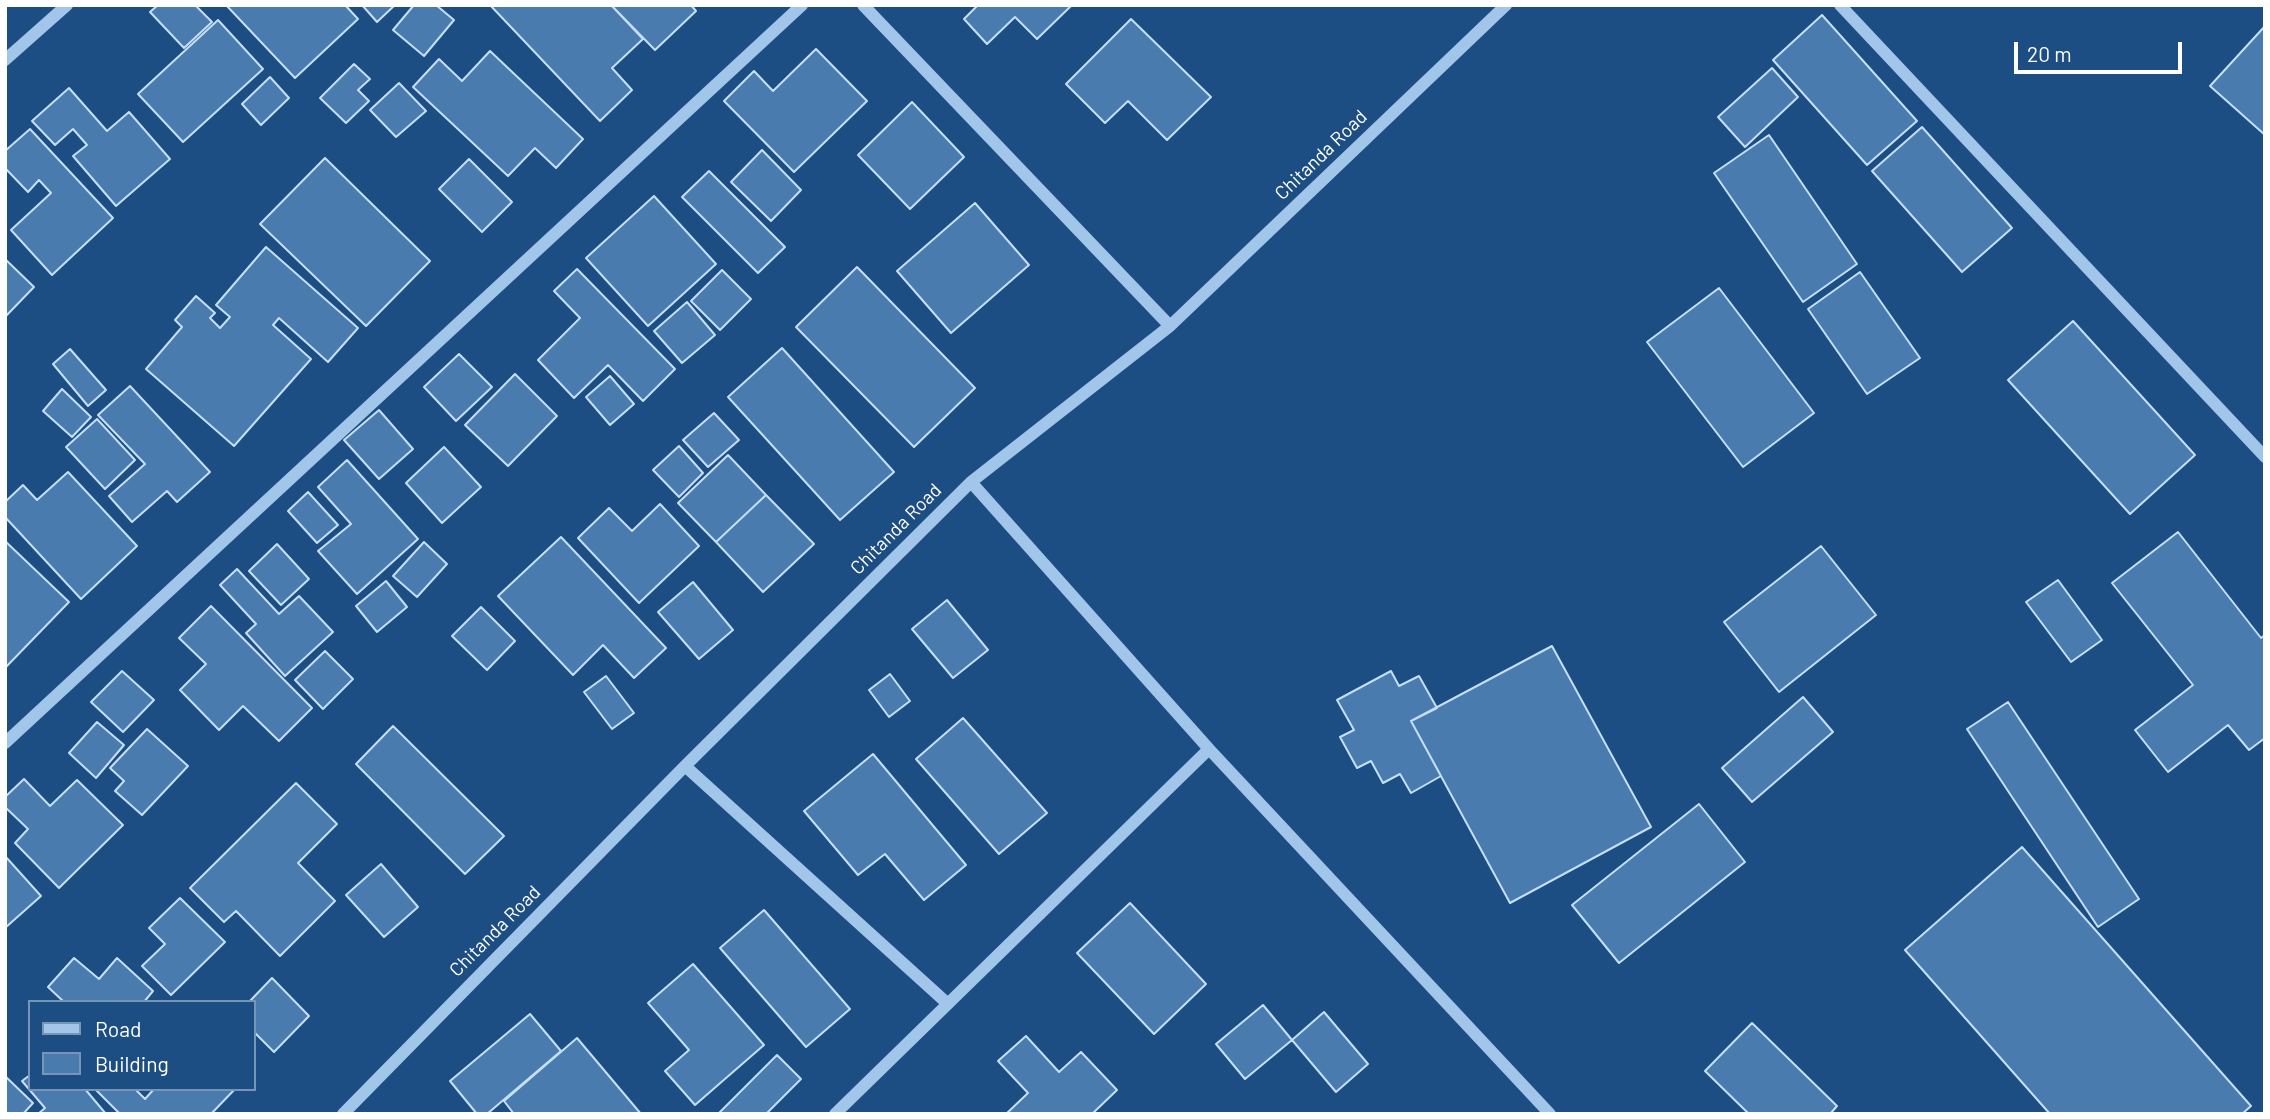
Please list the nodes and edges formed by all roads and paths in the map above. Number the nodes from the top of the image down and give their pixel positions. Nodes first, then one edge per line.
1 (67, 5) edge
2 (802, 5) edge
3 (863, 5) edge
4 (1506, 5) edge
5 (1840, 5) edge
6 (5, 60) edge
7 (1170, 326) junction
8 (2265, 457) edge
9 (971, 482) junction
10 (5, 743) edge
11 (1209, 750) junction
12 (685, 766) junction
13 (948, 1004) junction
14 (343, 1114) edge
15 (835, 1114) edge
16 (1550, 1114) edge

1 - 6 street
2 - 10 street
3 - 7 street
4 - 7 street, Chitanda Road
5 - 8 street
7 - 9 street, Chitanda Road
9 - 11 street
9 - 12 street, Chitanda Road
11 - 13 street
11 - 16 street
12 - 13 street
12 - 14 street, Chitanda Road
13 - 15 street

